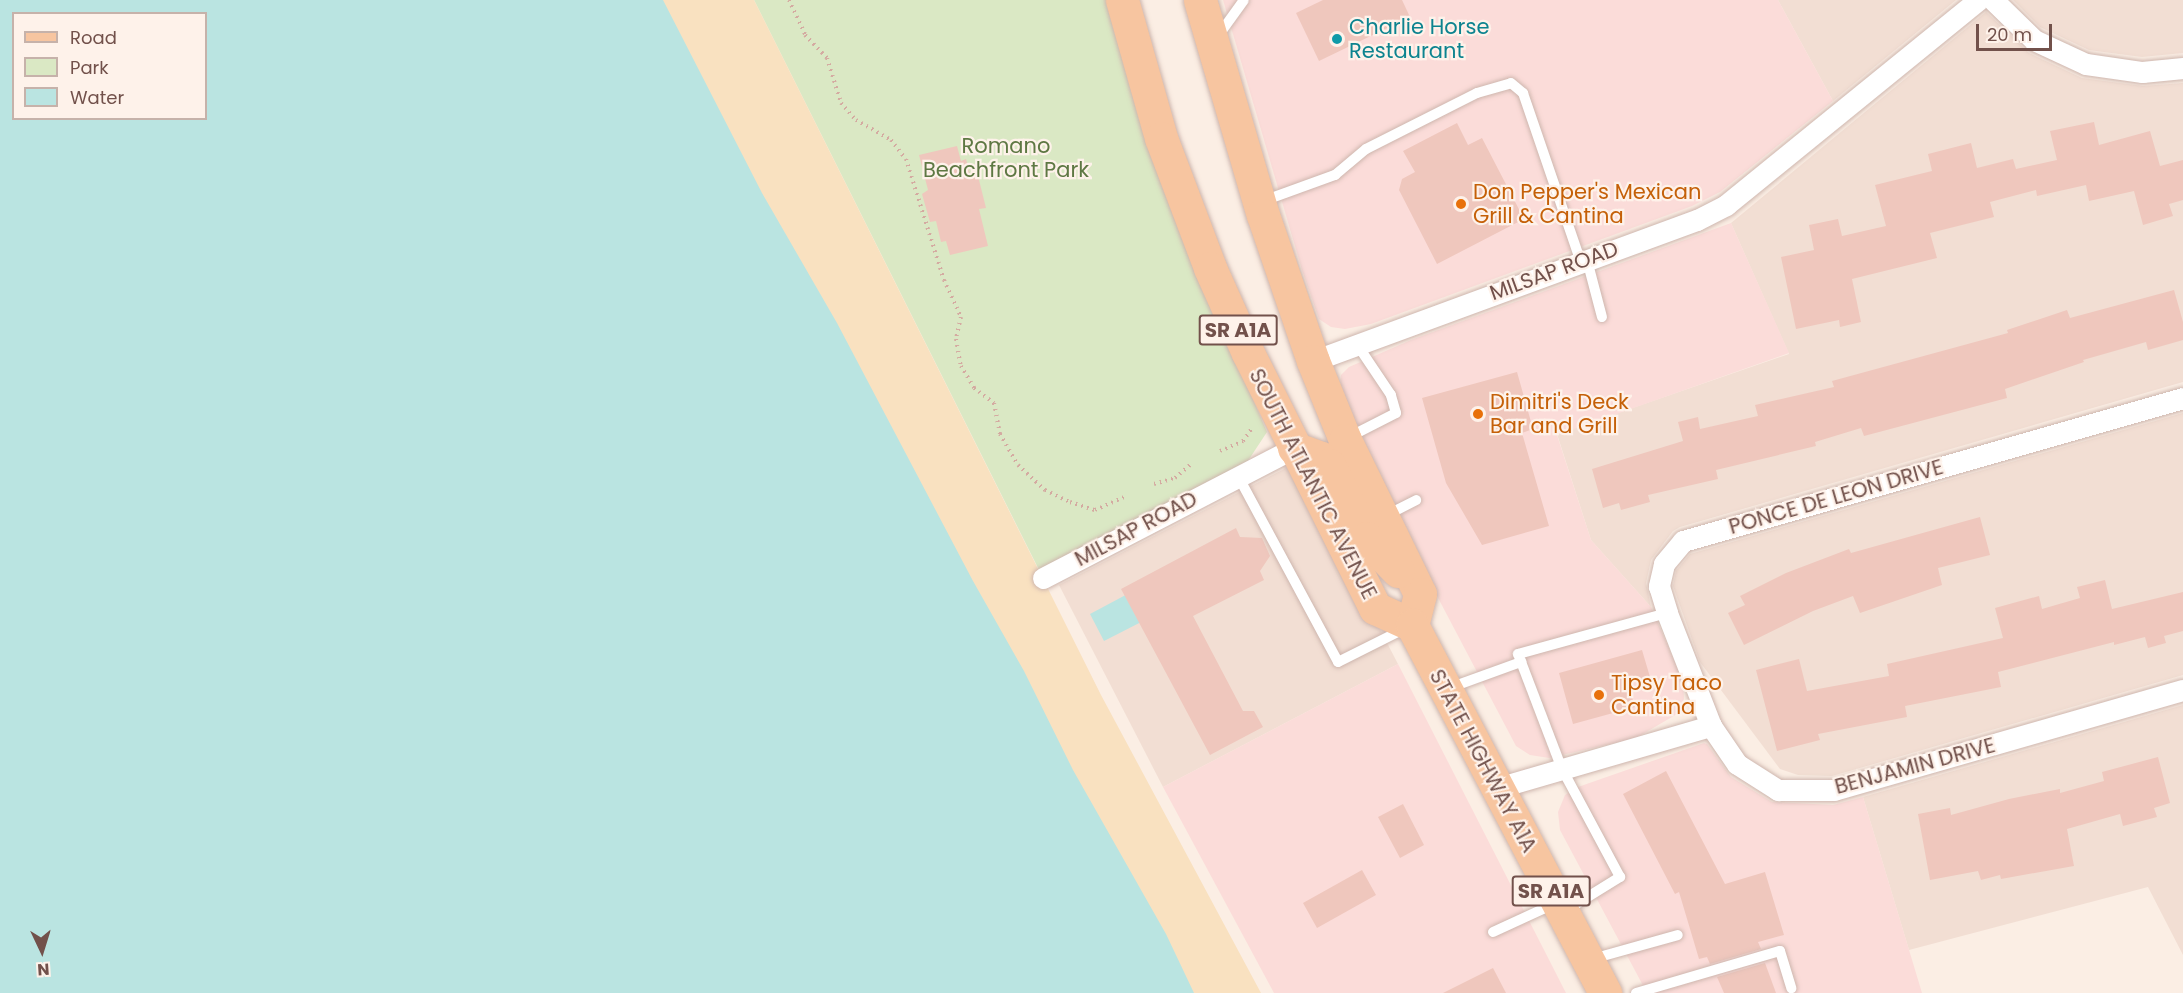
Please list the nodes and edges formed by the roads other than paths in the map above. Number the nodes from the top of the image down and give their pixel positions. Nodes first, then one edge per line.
1 (1122, 0) edge
2 (1200, 0) edge
3 (1244, 0) edge
4 (1978, 0) edge
5 (1993, 0) edge
6 (1212, 44) junction
7 (2183, 68) edge
8 (1259, 202) junction
9 (1584, 261) junction
10 (1602, 317) dead end
11 (1356, 344) junction
12 (1313, 360) junction
13 (2183, 398) edge
14 (1344, 440) junction
15 (1294, 448) junction
16 (1238, 476) junction
17 (1416, 500) dead end
18 (1382, 518) junction
19 (1043, 578) dead end
20 (1416, 610) junction
21 (1667, 613) junction
22 (1521, 662) junction
23 (1446, 689) junction
24 (2183, 690) edge
25 (1711, 726) junction
26 (1562, 769) junction
27 (1497, 788) junction
28 (1560, 908) junction
29 (1493, 932) dead end
30 (1678, 935) dead end
31 (1588, 960) junction
32 (1791, 988) dead end
33 (1605, 993) edge
34 (1636, 993) edge

1 - 15 main road, SOUTH ATLANTIC AVENUE / SR A1A
2 - 6 main road, SR A1A
3 - 6 lane
4 - 9 street, MILSAP ROAD
5 - 7 street
6 - 8 main road, SR A1A
8 - 9 lane
8 - 12 main road, SR A1A
9 - 10 lane
9 - 11 street, MILSAP ROAD
11 - 12 street, MILSAP ROAD
11 - 14 lane
12 - 14 main road, SR A1A
13 - 21 street, PONCE DE LEON DRIVE
14 - 18 main road, SR A1A
15 - 16 street, MILSAP ROAD
15 - 20 main road, SOUTH ATLANTIC AVENUE / SR A1A
16 - 19 street, MILSAP ROAD
16 - 20 lane
17 - 18 lane
18 - 20 main road, SR A1A
20 - 23 main road, STATE HIGHWAY A1A / SR A1A
21 - 22 lane
21 - 25 street, PONCE DE LEON DRIVE
22 - 23 lane
22 - 26 lane
23 - 27 main road, STATE HIGHWAY A1A / SR A1A
24 - 25 street, BENJAMIN DRIVE
25 - 26 street
26 - 27 street
26 - 28 lane
27 - 28 main road, STATE HIGHWAY A1A / SR A1A
28 - 29 lane
28 - 31 main road, STATE HIGHWAY A1A / SR A1A
30 - 31 lane
31 - 33 main road, STATE HIGHWAY A1A / SR A1A
32 - 34 lane

